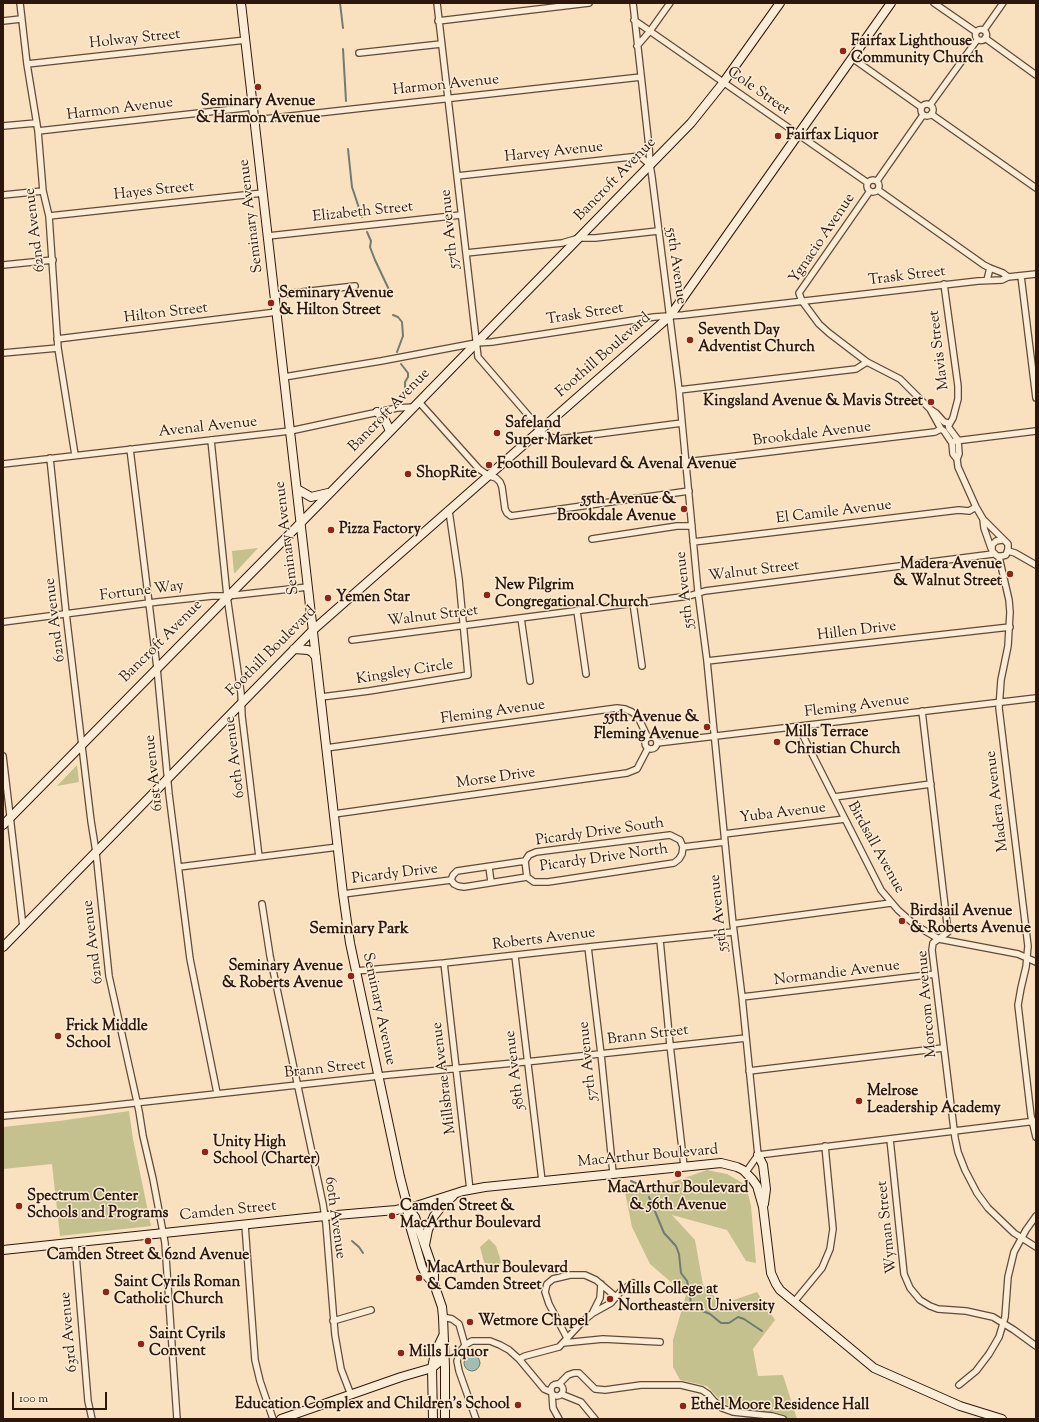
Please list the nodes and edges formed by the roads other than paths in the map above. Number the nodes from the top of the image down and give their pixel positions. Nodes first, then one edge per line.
1 (20, 3) edge
2 (241, 3) edge
3 (436, 3) edge
4 (589, 3) edge
5 (632, 3) edge
6 (670, 3) edge
7 (780, 3) edge
8 (891, 3) edge
9 (934, 3) edge
10 (1003, 3) edge
11 (21, 19) junction
12 (634, 20) junction
13 (3, 21) edge
14 (438, 21) junction
15 (984, 30) junction
16 (650, 32) junction
17 (976, 32) junction
18 (985, 38) junction
19 (246, 40) junction
20 (977, 40) junction
21 (441, 44) junction
22 (637, 46) junction
23 (359, 53) dead end
24 (852, 58) junction
25 (27, 64) junction
26 (1036, 74) edge
27 (641, 77) junction
28 (724, 83) junction
29 (447, 98) junction
30 (930, 105) junction
31 (253, 107) junction
32 (921, 107) junction
33 (931, 114) junction
34 (923, 115) junction
35 (255, 120) junction
36 (36, 123) junction
37 (3, 126) edge
38 (38, 131) junction
39 (798, 134) junction
40 (650, 165) junction
41 (457, 176) junction
42 (877, 181) junction
43 (868, 183) junction
44 (1036, 188) edge
45 (878, 190) junction
46 (43, 191) junction
47 (870, 191) junction
48 (263, 192) junction
49 (3, 195) edge
50 (461, 215) junction
51 (49, 216) junction
52 (658, 231) junction
53 (268, 236) junction
54 (579, 238) junction
55 (466, 252) junction
56 (52, 260) junction
57 (3, 265) edge
58 (990, 268) junction
59 (1036, 274) edge
60 (1021, 276) junction
61 (1008, 277) junction
62 (987, 280) junction
63 (944, 284) junction
64 (355, 286) dead end
65 (275, 295) junction
66 (802, 302) junction
67 (277, 312) junction
68 (670, 316) junction
69 (57, 339) junction
70 (476, 343) junction
71 (58, 348) junction
72 (3, 353) edge
73 (867, 362) junction
74 (284, 377) junction
75 (679, 390) junction
76 (1036, 398) edge
77 (416, 404) junction
78 (377, 412) junction
79 (682, 423) junction
80 (945, 426) junction
81 (290, 431) junction
82 (390, 431) junction
83 (539, 431) junction
84 (1036, 431) edge
85 (211, 440) junction
86 (958, 440) junction
87 (952, 442) junction
88 (130, 449) junction
89 (74, 455) junction
90 (50, 458) junction
91 (956, 459) junction
92 (686, 462) junction
93 (3, 464) edge
94 (489, 476) junction
95 (297, 489) junction
96 (689, 491) junction
97 (331, 492) junction
98 (976, 507) junction
99 (449, 512) junction
100 (983, 519) junction
101 (300, 522) junction
102 (692, 526) junction
103 (592, 539) dead end
104 (1002, 540) junction
105 (693, 542) junction
106 (1008, 551) junction
107 (994, 553) junction
108 (1036, 565) edge
109 (308, 586) junction
110 (698, 592) junction
111 (227, 596) junction
112 (633, 603) junction
113 (148, 604) junction
114 (577, 611) junction
115 (66, 613) junction
116 (521, 618) junction
117 (3, 622) edge
118 (464, 625) junction
119 (1010, 627) junction
120 (313, 630) junction
121 (352, 640) dead end
122 (294, 649) junction
123 (316, 657) junction
124 (707, 661) junction
125 (642, 666) dead end
126 (157, 668) junction
127 (586, 674) dead end
128 (530, 681) dead end
129 (320, 697) junction
130 (1036, 698) edge
131 (999, 702) junction
132 (242, 703) junction
133 (922, 711) junction
134 (798, 726) junction
135 (714, 736) junction
136 (648, 738) junction
137 (83, 743) junction
138 (657, 743) junction
139 (326, 748) junction
140 (648, 748) junction
141 (3, 756) edge
142 (167, 778) junction
143 (931, 784) junction
144 (834, 797) junction
145 (334, 814) junction
146 (10, 817) junction
147 (845, 819) junction
148 (3, 825) edge
149 (724, 834) junction
150 (724, 842) junction
151 (338, 847) junction
152 (683, 847) junction
153 (96, 852) junction
154 (258, 857) junction
155 (525, 861) junction
156 (179, 867) junction
157 (489, 867) junction
158 (527, 877) junction
159 (451, 880) junction
160 (491, 882) junction
161 (343, 894) junction
162 (891, 903) junction
163 (262, 904) dead end
164 (732, 924) junction
165 (23, 927) junction
166 (734, 932) junction
167 (939, 939) junction
168 (660, 940) junction
169 (3, 947) edge
170 (588, 947) junction
171 (515, 956) junction
172 (1027, 957) junction
173 (1036, 962) edge
174 (444, 964) junction
175 (356, 971) junction
176 (934, 974) junction
177 (742, 997) junction
178 (746, 1038) junction
179 (670, 1045) junction
180 (943, 1048) junction
181 (601, 1054) junction
182 (527, 1062) junction
183 (456, 1069) junction
184 (749, 1071) junction
185 (378, 1076) junction
186 (298, 1085) junction
187 (217, 1093) junction
188 (136, 1102) junction
189 (3, 1116) edge
190 (1034, 1121) edge
191 (953, 1131) junction
192 (1036, 1137) edge
193 (890, 1139) junction
194 (825, 1146) junction
195 (758, 1155) junction
196 (684, 1166) junction
197 (746, 1172) junction
198 (613, 1173) junction
199 (542, 1181) junction
200 (470, 1190) junction
201 (456, 1194) junction
202 (763, 1207) junction
203 (408, 1208) junction
204 (325, 1216) junction
205 (1036, 1216) edge
206 (245, 1225) junction
207 (164, 1233) junction
208 (1022, 1238) junction
209 (75, 1243) junction
210 (425, 1246) junction
211 (1036, 1247) edge
212 (3, 1250) edge
213 (633, 1283) dead end
214 (434, 1284) junction
215 (601, 1284) junction
216 (616, 1298) junction
217 (794, 1302) junction
218 (371, 1310) dead end
219 (593, 1313) junction
220 (443, 1317) junction
221 (333, 1321) junction
222 (1003, 1323) junction
223 (443, 1336) junction
224 (567, 1338) junction
225 (660, 1342) dead end
226 (563, 1343) junction
227 (465, 1345) junction
228 (1036, 1346) edge
229 (444, 1353) junction
230 (519, 1359) junction
231 (432, 1368) junction
232 (445, 1381) junction
233 (559, 1384) junction
234 (959, 1385) dead end
235 (552, 1393) junction
236 (561, 1394) junction
237 (350, 1395) junction
238 (92, 1419) edge
239 (178, 1419) edge
240 (273, 1419) edge
241 (281, 1419) edge
242 (433, 1419) edge
243 (445, 1419) edge
244 (476, 1419) edge
245 (559, 1419) edge
246 (595, 1419) edge
247 (783, 1419) edge
248 (1002, 1419) edge

1 - 11 street, 62nd Avenue
2 - 19 street, Seminary Avenue
3 - 14 street, 57th Avenue
4 - 14 street
5 - 12 street, 55th Avenue
6 - 16 street
7 - 28 street, Bancroft Avenue
8 - 24 street, Foothill Boulevard
9 - 17 street
10 - 15 street
11 - 13 street
11 - 25 street, 62nd Avenue
12 - 16 street, Cole Street
12 - 22 street, 55th Avenue
14 - 21 street, 57th Avenue
15 - 17 street
15 - 18 street
16 - 22 street
16 - 28 street, Cole Street
17 - 20 street
18 - 20 street
18 - 26 street
19 - 25 street, Holway Street
19 - 31 street, Seminary Avenue
20 - 30 street
21 - 23 street
21 - 29 street, 57th Avenue
22 - 27 street, 55th Avenue
24 - 32 street
24 - 39 street, Foothill Boulevard
25 - 36 street, 62nd Avenue
27 - 29 street, Harmon Avenue
27 - 40 street, 55th Avenue
28 - 39 street, Cole Street
28 - 40 street, Bancroft Avenue
29 - 35 street, Harmon Avenue
29 - 41 street, 57th Avenue
30 - 32 street
30 - 33 street
31 - 35 street, Seminary Avenue
31 - 38 street, Harmon Avenue
32 - 34 street
33 - 34 street
33 - 44 street
34 - 42 street
35 - 48 street, Seminary Avenue
36 - 37 street
36 - 38 street, 62nd Avenue
38 - 46 street, 62nd Avenue
39 - 43 street, Cole Street
39 - 68 street, Foothill Boulevard
40 - 41 street, Harvey Avenue
40 - 52 street, 55th Avenue
40 - 54 street, Bancroft Avenue
41 - 50 street, 57th Avenue
42 - 43 street
42 - 45 street
43 - 47 street
45 - 47 street
45 - 58 street
46 - 49 street
46 - 51 street, 62nd Avenue
47 - 66 street, Ygnacio Avenue
48 - 51 street, Hayes Street
48 - 53 street, Seminary Avenue
50 - 53 street, Elizabeth Street
50 - 55 street, 57th Avenue
51 - 56 street, 62nd Avenue
52 - 54 street
52 - 68 street, 55th Avenue
53 - 65 street, Seminary Avenue
54 - 55 street
54 - 70 street, Bancroft Avenue
55 - 70 street, 57th Avenue
56 - 57 street
56 - 69 street, 62nd Avenue
58 - 61 street
58 - 62 street
59 - 60 street, Trask Street
60 - 61 street, Trask Street
60 - 76 street
61 - 62 street, Trask Street
62 - 63 street, Trask Street
63 - 66 street, Trask Street
63 - 80 street, Mavis Street
64 - 65 street
65 - 67 street, Seminary Avenue
66 - 68 street, Trask Street
66 - 73 street
67 - 69 street, Hilton Street
67 - 74 street, Seminary Avenue
68 - 70 street, Trask Street
68 - 75 street, 55th Avenue
68 - 83 street, Foothill Boulevard
69 - 71 street, 62nd Avenue
70 - 74 street, Trask Street
70 - 77 street, Bancroft Avenue
70 - 83 street, 57th Avenue
71 - 72 street
71 - 89 street, 62nd Avenue
73 - 75 street
73 - 80 street
74 - 81 street, Seminary Avenue
75 - 79 street, 55th Avenue
77 - 78 street, Avenal Avenue
77 - 82 street, Bancroft Avenue
77 - 94 street
78 - 81 street, Avenal Avenue
78 - 82 street
79 - 83 street
79 - 92 street, 55th Avenue
80 - 86 street
80 - 87 street
80 - 92 street, Brookdale Avenue
81 - 85 street, Avenal Avenue
81 - 95 street, Seminary Avenue
82 - 97 street, Bancroft Avenue
83 - 94 street, Foothill Boulevard
84 - 86 street
85 - 88 street, Avenal Avenue
85 - 111 street, 60th Avenue
86 - 87 street
86 - 91 street
87 - 91 street
88 - 89 street, Avenal Avenue
88 - 113 street, 61st Avenue
89 - 90 street, Avenal Avenue
90 - 93 street, Avenal Avenue
90 - 115 street, 62nd Avenue
91 - 98 street
92 - 96 street, 55th Avenue
94 - 96 street
94 - 99 street, Foothill Boulevard
95 - 97 street
95 - 101 street, Seminary Avenue
96 - 102 street, 55th Avenue
97 - 101 street, Bancroft Avenue
98 - 100 street
98 - 105 street, El Camile Avenue
99 - 118 street
99 - 120 street, Foothill Boulevard
100 - 104 street
100 - 107 street, Madera Avenue
101 - 109 street, Seminary Avenue
101 - 111 street, Bancroft Avenue
102 - 103 street
102 - 105 street, 55th Avenue
104 - 106 street
104 - 107 street
105 - 110 street, 55th Avenue
106 - 107 street
106 - 108 street
107 - 110 street, Walnut Street
107 - 119 street, Madera Avenue
109 - 111 street, Fortune Way
109 - 120 street, Seminary Avenue
110 - 112 street, Walnut Street
110 - 124 street, 55th Avenue
111 - 113 street, Fortune Way
111 - 126 street, Bancroft Avenue
111 - 132 street, 60th Avenue
112 - 114 street, Walnut Street
112 - 125 street
113 - 115 street, Fortune Way
113 - 126 street, 61st Avenue
114 - 116 street, Walnut Street
114 - 127 street
115 - 117 street, Fortune Way
115 - 137 street, 62nd Avenue
116 - 118 street, Walnut Street
116 - 128 street
118 - 121 street, Walnut Street
118 - 129 street, Kingsley Circle
119 - 124 street, Hillen Drive
119 - 131 street, Madera Avenue
120 - 122 street, Foothill Boulevard
120 - 123 street, Seminary Avenue
122 - 123 street
122 - 132 street, Foothill Boulevard
123 - 129 street, Seminary Avenue
124 - 135 street, 55th Avenue
126 - 137 street, Bancroft Avenue
126 - 142 street, 61st Avenue
129 - 139 street, Seminary Avenue
130 - 131 street, Fleming Avenue
131 - 133 street, Fleming Avenue
131 - 172 street, Madera Avenue
132 - 142 street, Foothill Boulevard
132 - 154 street, 60th Avenue
133 - 134 street, Fleming Avenue
133 - 143 street, Morcom Avenue
134 - 135 street, Fleming Avenue
134 - 144 street, Birdsall Avenue
135 - 138 street, Fleming Avenue
135 - 149 street, 55th Avenue
136 - 138 street
136 - 139 street, Fleming Avenue
136 - 140 street
137 - 146 street, Bancroft Avenue
137 - 153 street, 62nd Avenue
138 - 140 street
139 - 145 street, Seminary Avenue
140 - 145 street, Morse Drive
141 - 146 street
142 - 153 street, Foothill Boulevard
142 - 156 street, 61st Avenue
143 - 144 street, Yuba Avenue
143 - 167 street, Morcom Avenue
144 - 147 street, Birdsall Avenue
145 - 151 street, Seminary Avenue
146 - 148 street, Bancroft Avenue
146 - 165 street
147 - 149 street, Yuba Avenue
147 - 162 street, Birdsall Avenue
149 - 150 street, 55th Avenue
150 - 152 street
150 - 164 street, 55th Avenue
151 - 154 street
151 - 161 street, Seminary Avenue
152 - 155 street, Picardy Drive South
152 - 158 street, Picardy Drive North
153 - 165 street, Foothill Boulevard
153 - 188 street, 62nd Avenue
154 - 156 street
155 - 157 street, Picardy Drive South
155 - 158 street
156 - 187 street, 61st Avenue
157 - 159 street, Picardy Drive South
157 - 160 street
158 - 160 street, Picardy Drive North
159 - 160 street, Picardy Drive North
159 - 161 street, Picardy Drive
161 - 175 street, Seminary Avenue
162 - 164 street
162 - 167 street, Birdsall Avenue
163 - 186 street, 60th Avenue
164 - 166 street, 55th Avenue
165 - 169 street, Foothill Boulevard
166 - 168 street, Roberts Avenue
166 - 177 street, 55th Avenue
167 - 172 street, Birdsall Avenue
167 - 176 street, Morcom Avenue
168 - 170 street, Roberts Avenue
168 - 179 street
170 - 171 street, Roberts Avenue
170 - 181 street, 57th Avenue
171 - 174 street, Roberts Avenue
171 - 182 street, 58th Avenue
172 - 173 street, Birdsall Avenue
172 - 190 street, Madera Avenue
174 - 175 street, Roberts Avenue
174 - 183 street, Millsbrae Avenue
175 - 185 street, Seminary Avenue
176 - 177 street, Normandie Avenue
176 - 180 street, Morcom Avenue
177 - 178 street, 55th Avenue
178 - 179 street, Brann Street
178 - 184 street, 55th Avenue
179 - 181 street, Brann Street
179 - 196 street
180 - 184 street
180 - 191 street, Morcom Avenue
181 - 182 street, Brann Street
181 - 198 street, 57th Avenue
182 - 183 street, Brann Street
182 - 199 street, 58th Avenue
183 - 185 street, Brann Street
183 - 200 street, Millsbrae Avenue
184 - 195 street, 55th Avenue
185 - 186 street, Brann Street
185 - 203 street, Seminary Avenue
186 - 187 street, Brann Street
186 - 204 street, 60th Avenue
187 - 188 street, Brann Street
188 - 189 street, Brann Street
188 - 207 street, 62nd Avenue
190 - 191 street
190 - 192 street, Madera Avenue
191 - 193 street
191 - 208 street, Morcom Avenue
193 - 194 street
193 - 222 street, Wyman Street
194 - 195 street
194 - 217 street
195 - 197 street
195 - 202 street
196 - 197 street, MacArthur Boulevard
196 - 198 street, MacArthur Boulevard
197 - 202 street
198 - 199 street, MacArthur Boulevard
199 - 200 street, MacArthur Boulevard
200 - 201 street, MacArthur Boulevard
201 - 203 street, MacArthur Boulevard
201 - 210 street
202 - 217 street
203 - 204 street, Camden Street
203 - 210 street
203 - 214 street
204 - 206 street, Camden Street
204 - 221 street, 60th Avenue
205 - 208 street
206 - 207 street, Camden Street
206 - 240 street
207 - 209 street, Camden Street
207 - 239 street, 62nd Avenue
208 - 211 street, Morcom Avenue
208 - 222 street
209 - 212 street, Camden Street
209 - 238 street, 63rd Avenue
210 - 214 street
213 - 216 street
214 - 220 street
215 - 216 street
215 - 219 street
215 - 224 street
216 - 219 street
217 - 248 street
218 - 221 street
219 - 224 street
220 - 223 street
220 - 227 street
221 - 237 street, 60th Avenue
222 - 228 street, Wyman Street
222 - 234 street
223 - 229 street
223 - 231 street
224 - 226 street
225 - 226 street
226 - 230 street
227 - 230 street
227 - 244 street
229 - 231 street
229 - 232 street
230 - 235 street
231 - 232 street
231 - 237 street
231 - 242 street
232 - 243 street
233 - 235 street
233 - 236 street
233 - 247 street
235 - 236 street
235 - 245 street
236 - 246 street
237 - 241 street

